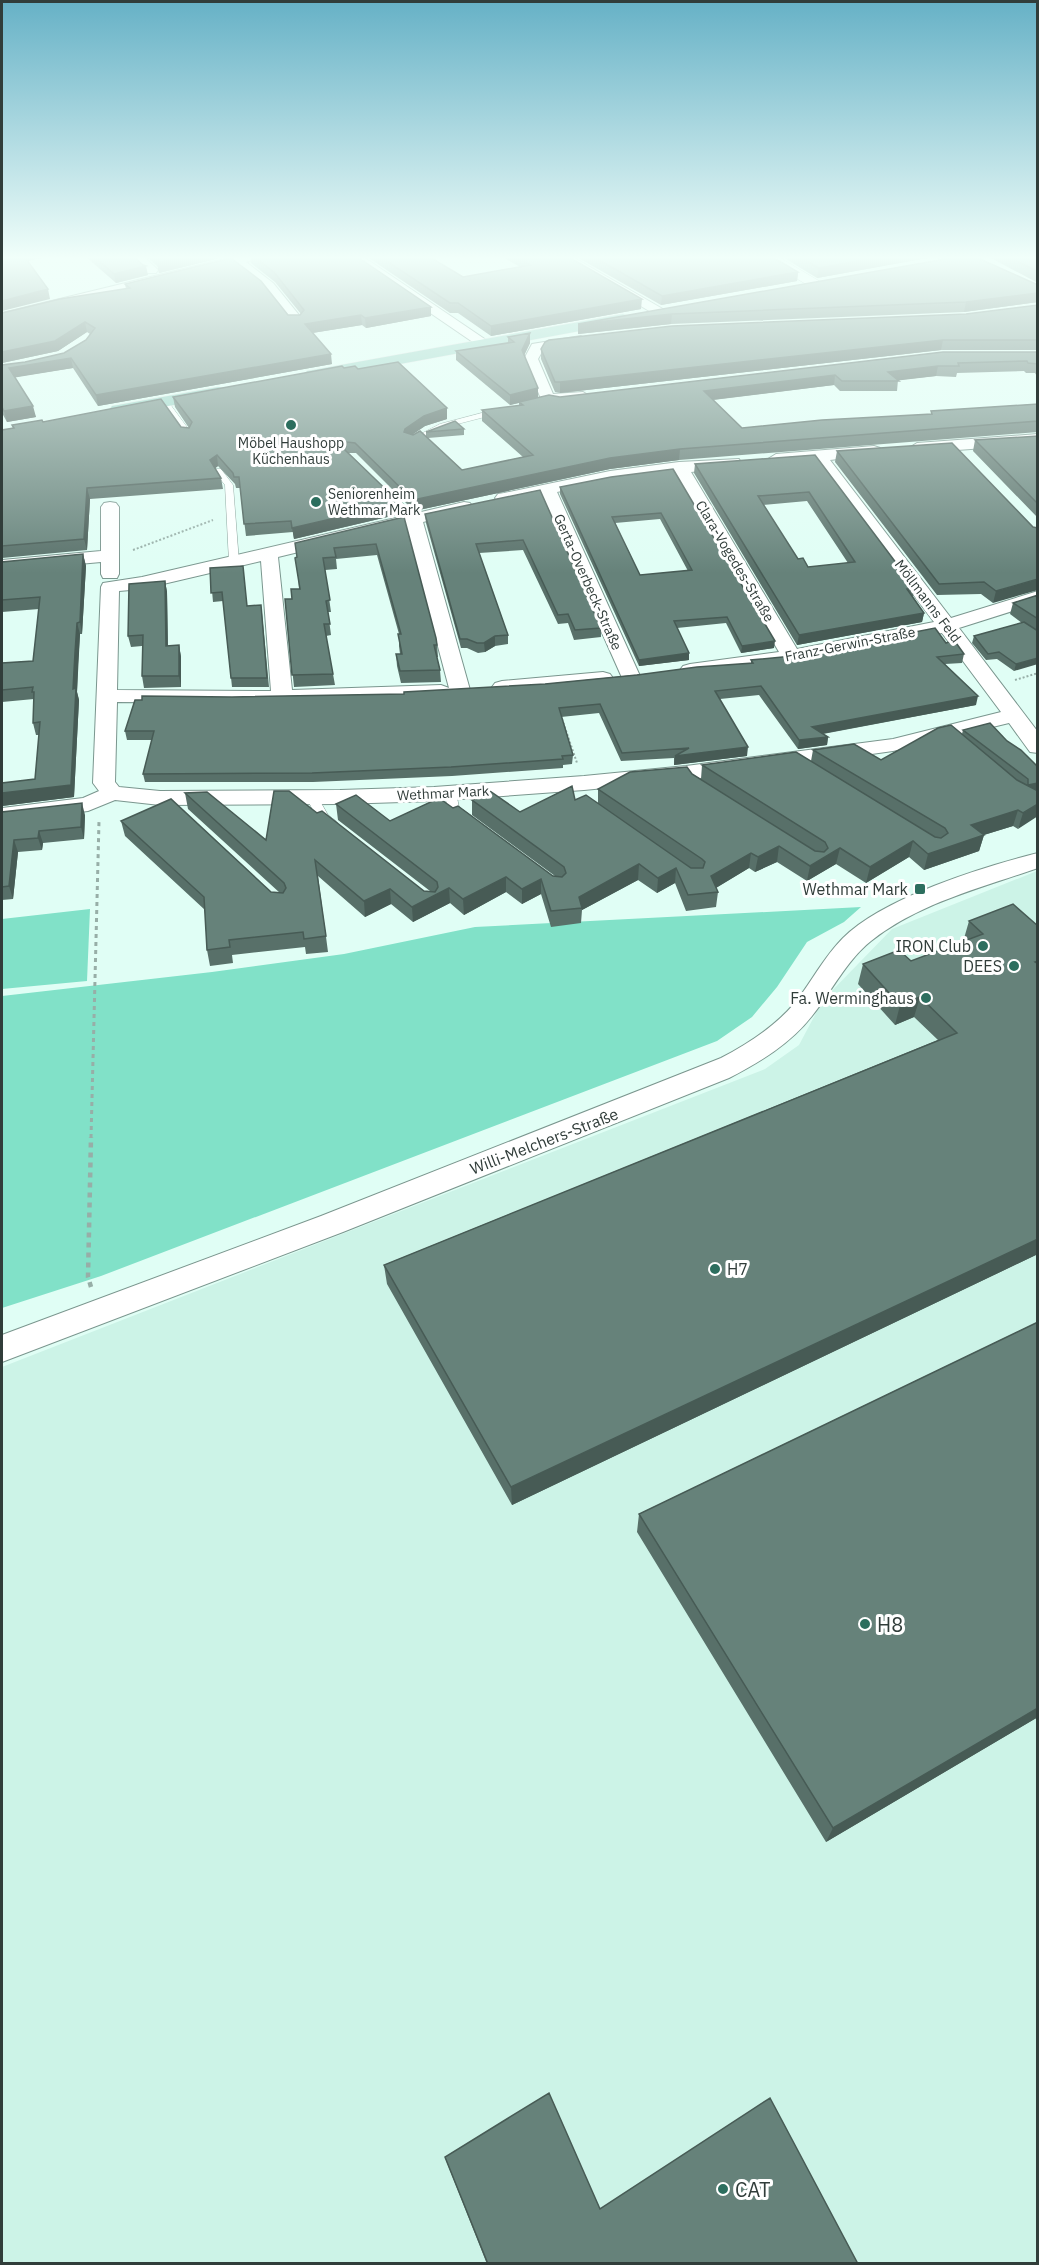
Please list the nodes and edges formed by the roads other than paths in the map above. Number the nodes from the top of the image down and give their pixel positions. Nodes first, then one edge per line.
1 (386, 362) edge
2 (532, 362) edge
3 (294, 378) edge
4 (237, 388) edge
5 (596, 396) edge
6 (164, 402) junction
7 (509, 408) edge
8 (103, 412) edge
9 (188, 434) edge
10 (1038, 439) edge
11 (411, 441) edge
12 (955, 445) junction
13 (819, 456) junction
14 (970, 461) edge
15 (679, 467) junction
16 (218, 471) edge
17 (374, 480) edge
18 (547, 489) junction
19 (110, 507) dead end
20 (413, 518) junction
21 (269, 555) junction
22 (110, 556) junction
23 (234, 562) junction
24 (2, 566) edge
25 (110, 587) junction
26 (1038, 597) edge
27 (946, 626) junction
28 (791, 656) junction
29 (672, 672) edge
30 (651, 674) edge
31 (630, 676) junction
32 (460, 690) junction
33 (107, 696) junction
34 (282, 697) junction
35 (1013, 716) junction
36 (1038, 747) edge
37 (791, 759) junction
38 (811, 771) edge
39 (450, 793) junction
40 (104, 797) junction
41 (312, 797) junction
42 (2, 815) edge
43 (482, 830) edge
44 (341, 831) edge
45 (1038, 860) edge
46 (2, 1349) edge

1 - 3 main road
2 - 5 street
4 - 6 main road
6 - 8 main road
6 - 9 lane
7 - 11 lane
10 - 12 street
12 - 13 street
12 - 14 street
13 - 15 street
13 - 27 street, Möllmanns Feld
15 - 18 street
15 - 28 street, Clara-Vogedes-Straße
16 - 23 lane
17 - 20 lane
18 - 20 street
18 - 31 street, Gerta-Overbeck-Straße
19 - 22 street
20 - 21 street
20 - 32 street
21 - 23 street
21 - 34 street
22 - 24 street
22 - 25 street
23 - 25 street
25 - 33 street
26 - 27 street, Franz-Gerwin-Straße
27 - 28 street, Franz-Gerwin-Straße
27 - 35 street, Möllmanns Feld
28 - 29 street, Franz-Gerwin-Straße
30 - 31 street
31 - 32 street
32 - 34 street
33 - 34 street
33 - 40 street
35 - 36 street, Möllmanns Feld
35 - 37 street, Wethmar Mark
37 - 38 lane
37 - 39 street, Wethmar Mark
39 - 41 street, Wethmar Mark
39 - 43 lane
40 - 41 street, Wethmar Mark
40 - 42 street
41 - 44 lane
45 - 46 street, Willi-Melchers-Straße

